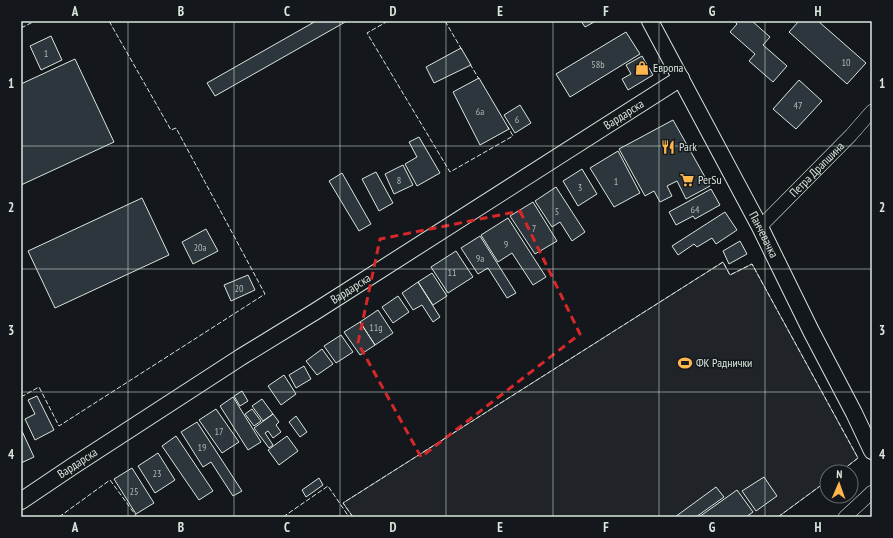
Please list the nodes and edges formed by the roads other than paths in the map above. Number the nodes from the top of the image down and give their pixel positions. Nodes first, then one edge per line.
1 (650, 21) edge
2 (681, 78) junction
3 (872, 111) edge
4 (760, 227) junction
5 (872, 451) edge
6 (872, 492) edge
7 (21, 501) edge
8 (845, 517) edge

1 - 2 street, Панчевачка
2 - 4 street, Панчевачка
2 - 7 street, Вардарска
3 - 4 street, Петра Драпшина
4 - 5 street, Панчевачка
6 - 8 street

